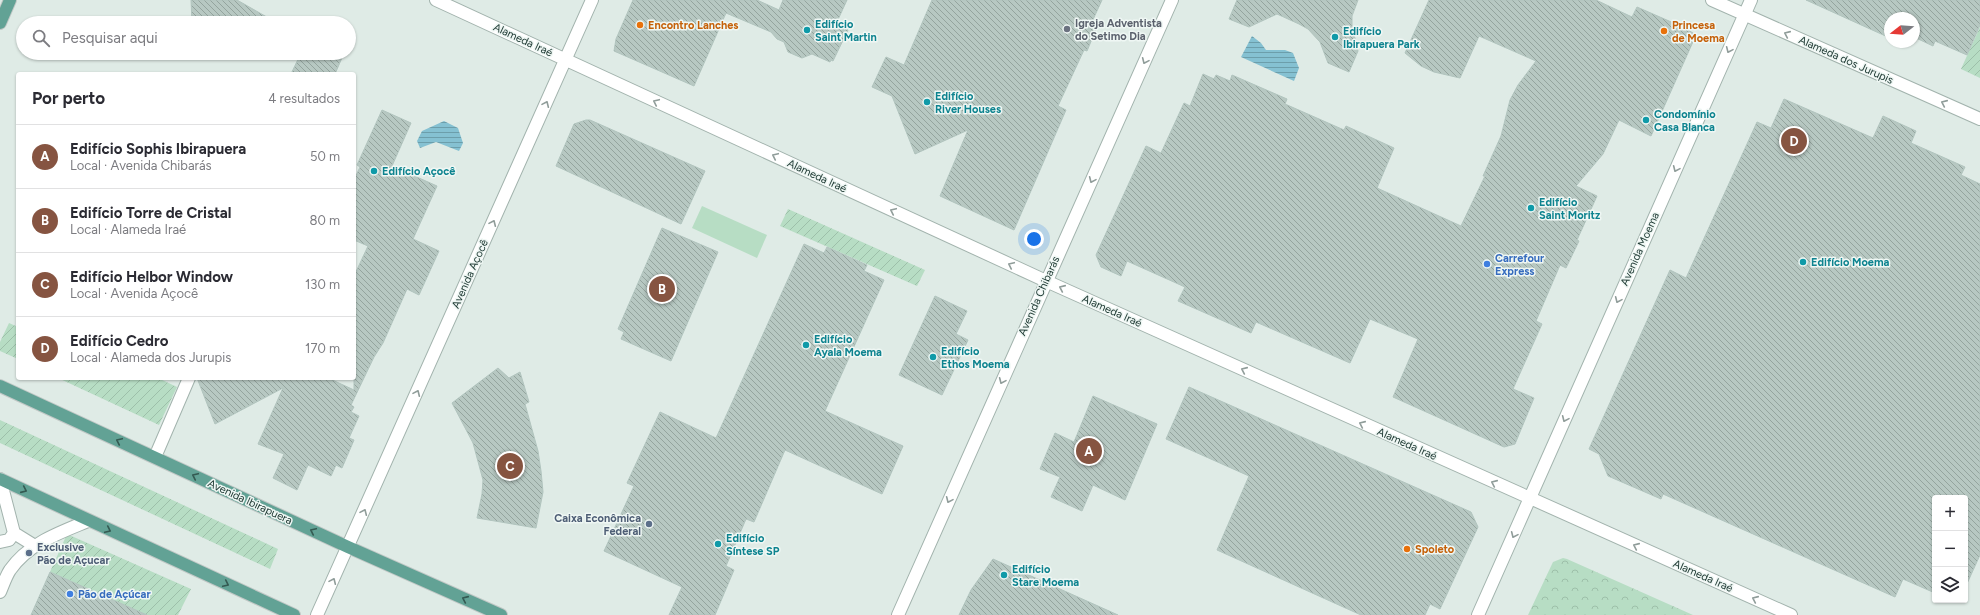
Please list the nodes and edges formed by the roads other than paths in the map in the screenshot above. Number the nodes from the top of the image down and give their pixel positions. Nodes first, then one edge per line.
1 (10, 0) edge
2 (436, 0) edge
3 (592, 0) edge
4 (1172, 0) edge
5 (1712, 0) edge
6 (1751, 0) edge
7 (1745, 14) junction
8 (0, 23) edge
9 (566, 60) junction
10 (1980, 119) edge
11 (1046, 281) junction
12 (188, 380) edge
13 (0, 386) edge
14 (155, 457) junction
15 (0, 479) edge
16 (1529, 499) junction
17 (88, 521) junction
18 (14, 533) junction
19 (0, 542) edge
20 (35, 546) junction
21 (348, 547) junction
22 (0, 592) edge
23 (294, 615) edge
24 (317, 615) edge
25 (501, 615) edge
26 (898, 615) edge
27 (1478, 615) edge
28 (1791, 615) edge

1 - 8 main road
2 - 9 street, Alameda Iraé
3 - 9 street, Avenida Açocê
4 -> 11 street, Avenida Chibarás
5 - 7 street, Alameda dos Jurupis
6 - 7 street, Avenida Moema
10 -> 7 street, Alameda dos Jurupis
7 -> 16 street, Avenida Moema
11 -> 9 street, Alameda Iraé
21 -> 9 street, Avenida Açocê
16 -> 11 street, Alameda Iraé
11 -> 26 street, Avenida Chibarás
12 - 14 street
14 -> 13 main road, Avenida Ibirapuera
21 -> 14 main road, Avenida Ibirapuera
15 -> 17 main road
15 - 18 street
16 -> 27 street, Avenida Moema
28 -> 16 street, Alameda Iraé
17 - 20 street
17 -> 23 main road
18 - 19 street
18 - 20 street
20 - 22 street
24 -> 21 street, Avenida Açocê
25 -> 21 main road, Avenida Ibirapuera

